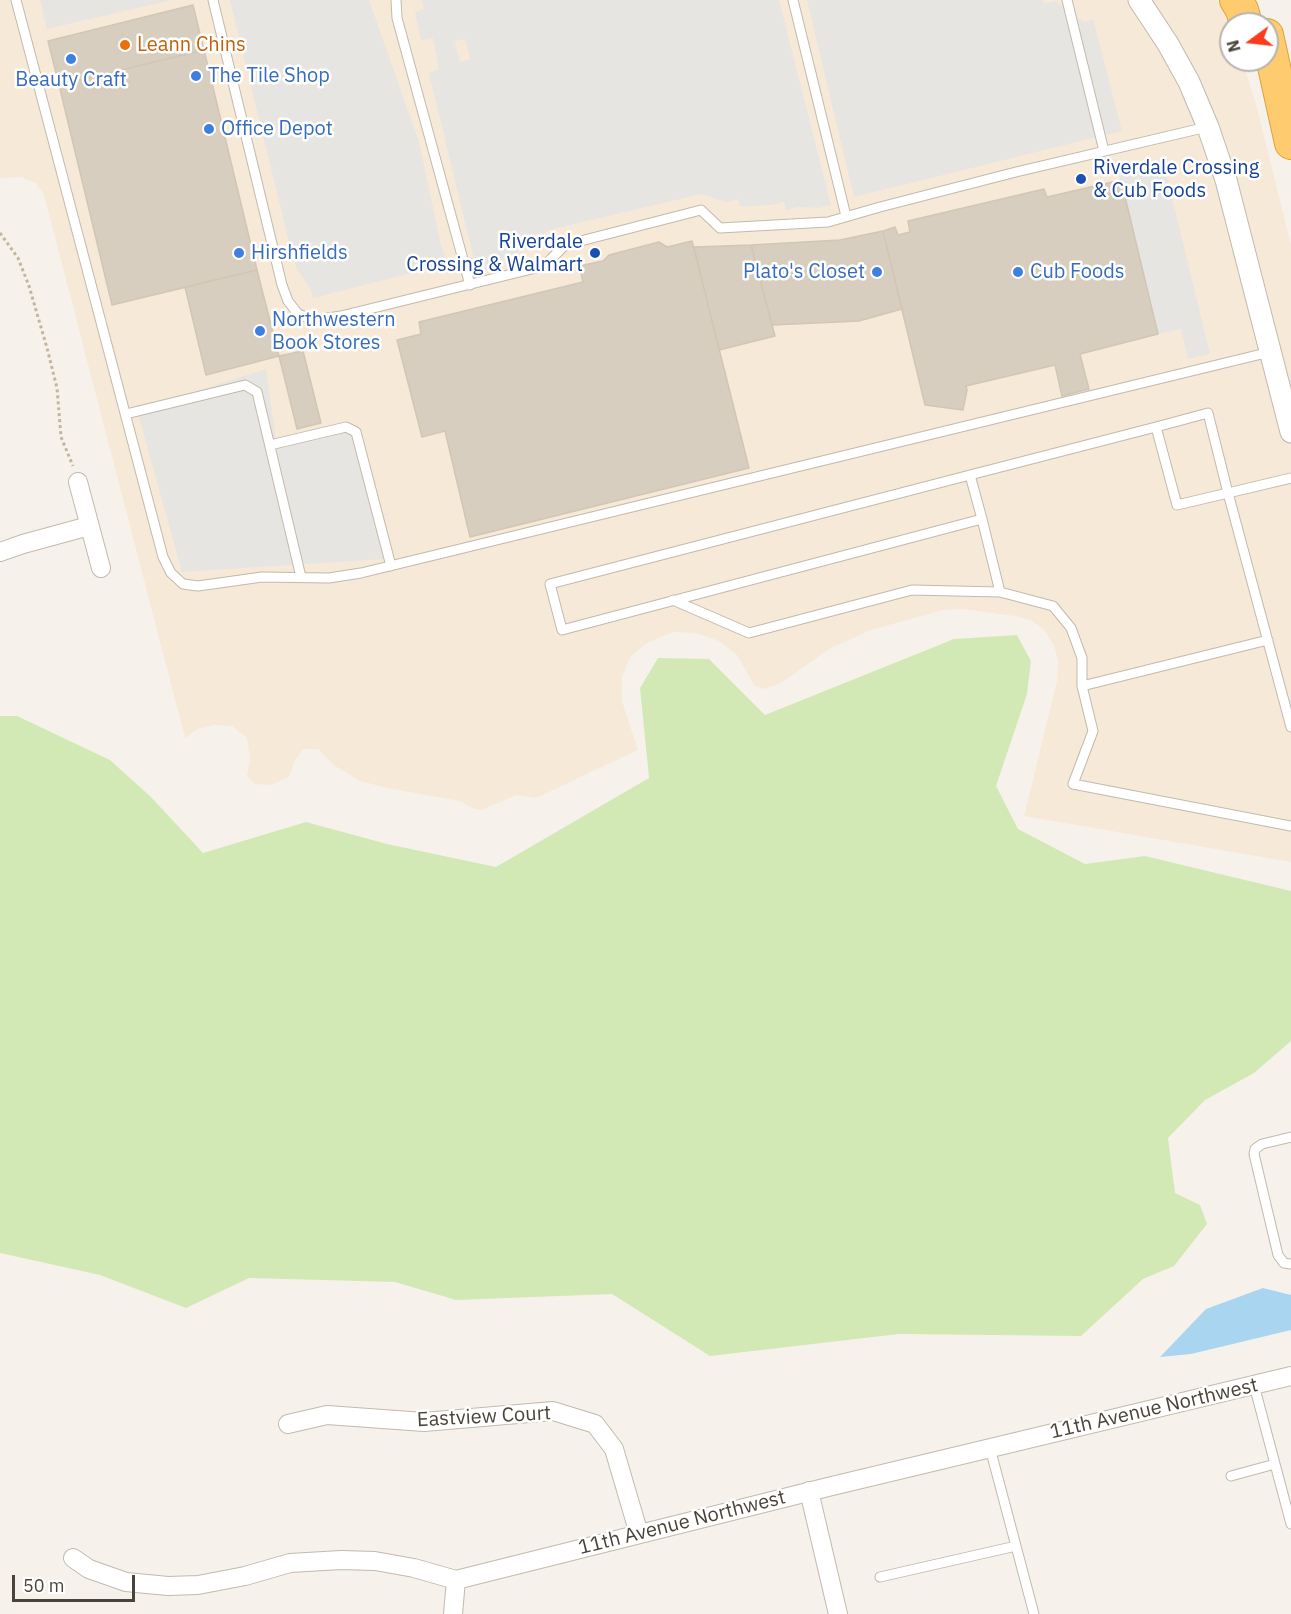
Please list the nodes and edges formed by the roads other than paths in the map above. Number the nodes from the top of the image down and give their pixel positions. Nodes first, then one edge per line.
1 (16, 0) edge
2 (213, 0) edge
3 (388, 0) edge
4 (396, 0) edge
5 (794, 0) edge
6 (1068, 0) edge
7 (1139, 0) edge
8 (397, 18) junction
9 (1263, 72) edge
10 (1275, 72) edge
11 (1208, 127) junction
12 (1291, 143) edge
13 (1104, 151) junction
14 (1291, 156) edge
15 (846, 216) junction
16 (470, 285) junction
17 (1270, 352) junction
18 (126, 414) junction
19 (1156, 427) junction
20 (1291, 432) edge
21 (270, 445) junction
22 (970, 475) junction
23 (1291, 478) edge
24 (78, 482) road end
25 (1228, 493) junction
26 (981, 519) junction
27 (89, 526) junction
28 (0, 552) edge
29 (391, 566) junction
30 (101, 568) dead end
31 (301, 577) junction
32 (1000, 592) junction
33 (674, 600) junction
34 (1268, 640) junction
35 (1082, 686) junction
36 (1291, 727) edge
37 (1291, 826) edge
38 (1291, 1137) edge
39 (1291, 1264) edge
40 (1291, 1376) edge
41 (1254, 1385) junction
42 (288, 1424) dead end
43 (990, 1448) junction
44 (1275, 1464) junction
45 (1231, 1476) dead end
46 (809, 1491) junction
47 (1291, 1524) edge
48 (639, 1534) junction
49 (1016, 1546) junction
50 (73, 1558) dead end
51 (880, 1577) dead end
52 (456, 1580) junction
53 (453, 1614) edge
54 (838, 1614) edge
55 (1034, 1614) edge

1 - 18 lane
2 - 16 lane
3 - 8 lane
4 - 8 lane
5 - 15 lane
6 - 13 lane
7 - 11 street
8 - 16 lane
9 - 14 highway
10 - 12 highway
11 - 13 lane
11 - 17 street
13 - 15 lane
15 - 16 lane
17 - 20 street
17 - 29 lane
18 - 21 lane
18 - 31 lane
19 - 22 lane
19 - 25 lane
19 - 25 lane
21 - 29 lane
21 - 31 lane
22 - 26 lane
22 - 33 lane
23 - 25 lane
24 - 27 street
25 - 34 lane
26 - 32 lane
26 - 33 lane
27 - 28 street
27 - 30 street
29 - 31 lane
32 - 33 lane
32 - 35 lane
34 - 35 lane
34 - 36 lane
35 - 37 lane
38 - 39 lane
40 - 41 street, 11th Avenue Northwest
41 - 43 street, 11th Avenue Northwest
41 - 44 lane
42 - 48 street, Eastview Court
43 - 46 street, 11th Avenue Northwest
43 - 49 lane
44 - 45 lane
44 - 47 lane
46 - 48 street, 11th Avenue Northwest
46 - 54 street
48 - 52 street, 11th Avenue Northwest
49 - 51 lane
49 - 55 lane
50 - 52 street
52 - 53 street

